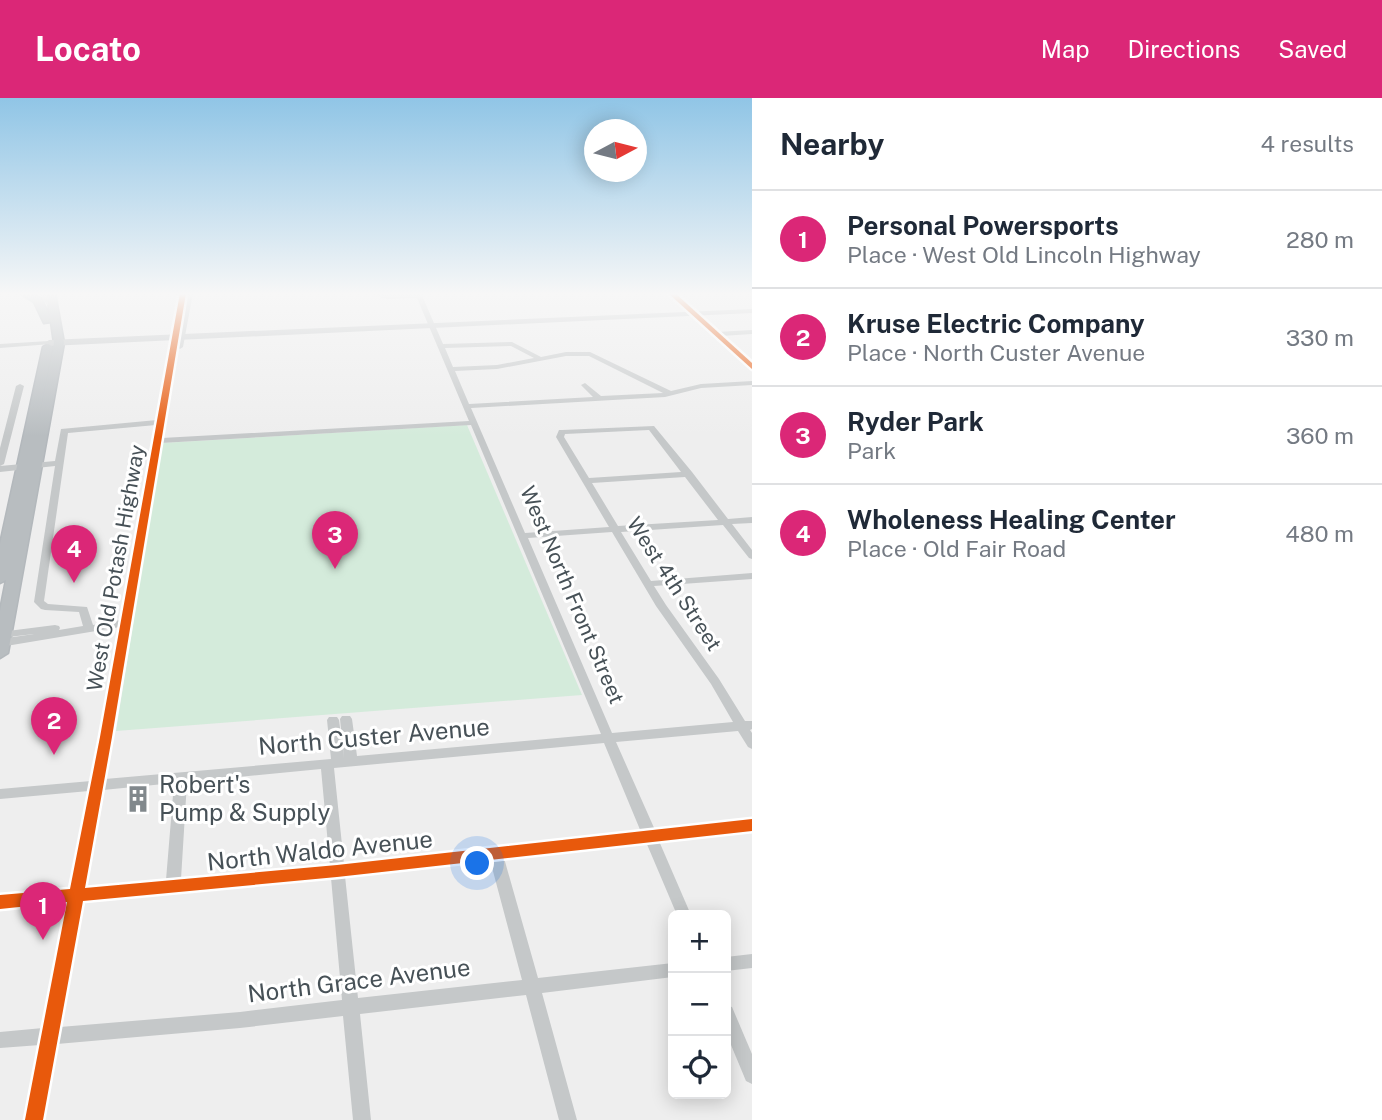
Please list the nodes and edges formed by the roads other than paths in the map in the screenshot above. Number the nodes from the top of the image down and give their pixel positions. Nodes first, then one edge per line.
1 (55, 341) edge
2 (142, 341) edge
3 (177, 341) edge
4 (438, 341) edge
5 (723, 341) edge
6 (54, 345) junction
7 (440, 346) junction
8 (0, 347) edge
9 (740, 356) junction
10 (752, 356) edge
11 (541, 359) junction
12 (752, 367) edge
13 (450, 369) junction
14 (752, 383) edge
15 (585, 385) dead end
16 (20, 386) dead end
17 (533, 393) dead end
18 (671, 394) junction
19 (599, 399) junction
20 (534, 403) junction
21 (466, 406) junction
22 (162, 422) junction
23 (473, 423) junction
24 (158, 441) junction
25 (60, 463) junction
26 (36, 465) junction
27 (0, 466) edge
28 (22, 467) junction
29 (689, 474) junction
30 (587, 481) junction
31 (752, 520) edge
32 (725, 522) junction
33 (616, 529) junction
34 (521, 536) junction
35 (752, 556) edge
36 (752, 576) edge
37 (0, 578) edge
38 (647, 584) junction
39 (126, 623) junction
40 (89, 628) junction
41 (1, 642) edge
42 (340, 719) dead end
43 (747, 726) edge
44 (608, 738) junction
45 (752, 744) edge
46 (339, 763) junction
47 (181, 777) junction
48 (97, 784) junction
49 (0, 794) edge
50 (752, 825) edge
51 (650, 837) junction
52 (496, 854) junction
53 (337, 871) junction
54 (173, 887) junction
55 (78, 896) junction
56 (0, 902) edge
57 (682, 910) edge
58 (752, 961) edge
59 (731, 963) edge
60 (668, 971) edge
61 (531, 985) junction
62 (351, 1007) junction
63 (731, 1025) edge
64 (50, 1038) junction
65 (0, 1040) edge
66 (752, 1075) edge
67 (34, 1120) edge
68 (362, 1120) edge
69 (568, 1120) edge

1 - 6 highway
2 - 6 main road
3 - 22 street, West Old Potash Highway
4 - 7 street, West North Front Street
5 - 9 street
6 - 8 street
6 - 26 highway
6 - 28 highway
7 - 11 street
7 - 13 street, West North Front Street
9 - 10 street
9 - 12 street
11 - 13 street
11 - 18 street
13 - 21 street, West North Front Street
14 - 18 street
15 - 19 street
16 - 27 street
17 - 20 street
18 - 19 street
19 - 20 street
20 - 21 street
21 - 23 street, West North Front Street
22 - 24 street, West Old Potash Highway
22 - 25 street
23 - 24 street
23 - 34 street, West North Front Street
24 - 39 street, West Old Potash Highway
25 - 26 street
25 - 40 street
26 - 28 street
26 - 41 highway
27 - 28 street
28 - 37 highway
29 - 30 street
29 - 30 street, West 4th Street
29 - 32 street
30 - 33 street, West 4th Street
31 - 32 street
32 - 33 street
32 - 35 street
33 - 34 street
33 - 38 street, West 4th Street
34 - 44 street, West North Front Street
36 - 38 street
38 - 43 street, West 4th Street
39 - 40 street
39 - 48 street, West Old Potash Highway
40 - 41 street
42 - 46 street
43 - 44 street, North Custer Avenue
43 - 45 street, West 4th Street
44 - 46 street, North Custer Avenue
44 - 51 street, West North Front Street
46 - 47 street, North Custer Avenue
46 - 53 street
47 - 48 street, North Custer Avenue
47 - 54 street
48 - 49 street, North Custer Avenue
48 - 55 street, West Old Potash Highway
50 - 51 street, North Waldo Avenue
51 - 52 street, North Waldo Avenue
51 - 57 street, West North Front Street
52 - 53 street, North Waldo Avenue
52 - 61 street
53 - 54 street, North Waldo Avenue
53 - 62 street
54 - 55 street, North Waldo Avenue
55 - 56 street, North Waldo Avenue
55 - 64 street, West Old Potash Highway
58 - 59 street
60 - 61 street, North Grace Avenue
61 - 62 street, North Grace Avenue
61 - 69 street
62 - 64 street, North Grace Avenue
62 - 68 street
63 - 66 street
64 - 65 street, North Grace Avenue
64 - 67 street, West Old Potash Highway

